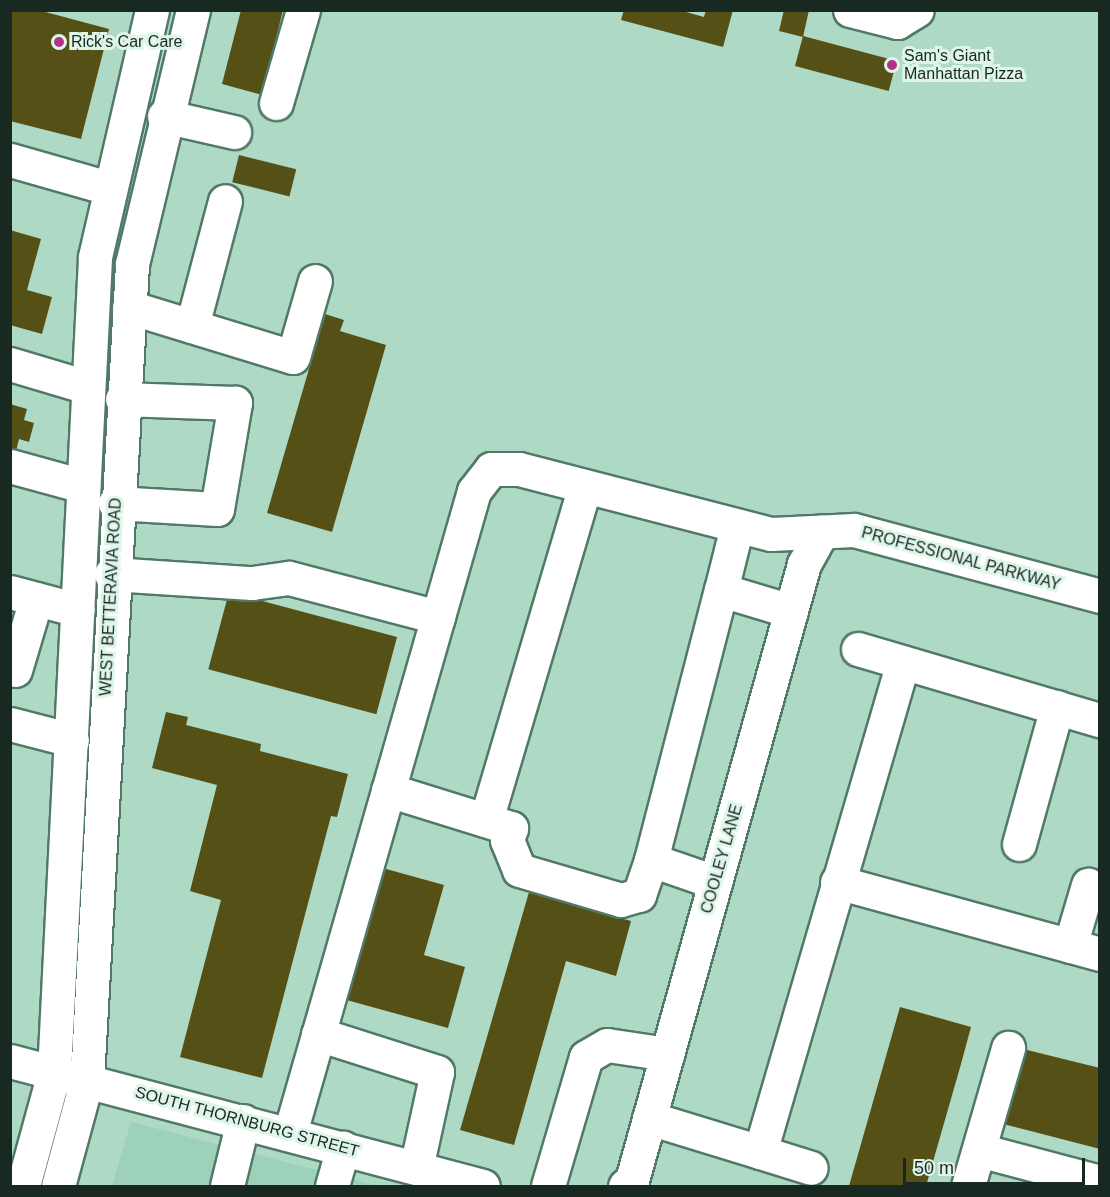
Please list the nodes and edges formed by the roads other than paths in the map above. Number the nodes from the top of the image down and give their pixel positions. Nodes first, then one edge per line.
1 (152, 10) edge
2 (194, 10) edge
3 (303, 10) edge
4 (850, 10) edge
5 (917, 10) edge
6 (276, 103) dead end
7 (164, 116) junction
8 (234, 132) dead end
9 (10, 160) edge
10 (108, 188) junction
11 (225, 201) dead end
12 (315, 281) dead end
13 (129, 307) junction
14 (192, 326) junction
15 (10, 364) edge
16 (84, 386) junction
17 (122, 399) junction
18 (10, 466) edge
19 (82, 486) junction
20 (585, 486) junction
21 (115, 503) junction
22 (737, 525) junction
23 (822, 532) junction
24 (111, 574) junction
25 (721, 590) junction
26 (23, 595) edge
27 (1100, 596) edge
28 (78, 610) junction
29 (791, 611) junction
30 (438, 617) junction
31 (858, 649) dead end
32 (903, 662) junction
33 (15, 670) dead end
34 (1057, 707) junction
35 (1100, 720) edge
36 (10, 724) edge
37 (72, 740) junction
38 (388, 790) junction
39 (499, 824) junction
40 (1019, 844) dead end
41 (651, 860) junction
42 (715, 882) junction
43 (837, 882) junction
44 (1088, 885) dead end
45 (1085, 950) edge
46 (318, 1034) junction
47 (1008, 1048) dead end
48 (667, 1054) junction
49 (10, 1061) edge
50 (54, 1072) junction
51 (87, 1079) junction
52 (649, 1118) junction
53 (243, 1121) junction
54 (290, 1133) junction
55 (343, 1148) junction
56 (979, 1150) junction
57 (760, 1152) junction
58 (416, 1168) junction
59 (811, 1168) dead end
60 (1100, 1182) edge
61 (23, 1186) edge
62 (58, 1186) edge
63 (227, 1186) edge
64 (332, 1186) edge
65 (483, 1186) edge
66 (548, 1186) edge
67 (625, 1186) edge
68 (968, 1186) edge

1 - 10 street, WEST BETTERAVIA ROAD
2 - 7 street, WEST BETTERAVIA ROAD
3 - 6 street
4 - 5 street
7 - 8 street
7 - 13 street, WEST BETTERAVIA ROAD
9 - 10 street
10 - 16 street, WEST BETTERAVIA ROAD
11 - 14 street
12 - 14 street
13 - 14 street
13 - 17 street, WEST BETTERAVIA ROAD
15 - 16 street
16 - 19 street, WEST BETTERAVIA ROAD
17 - 21 street, WEST BETTERAVIA ROAD
17 - 21 street
18 - 19 street
19 - 28 street, WEST BETTERAVIA ROAD
20 - 22 street, PROFESSIONAL PARKWAY
20 - 30 street, PROFESSIONAL PARKWAY
20 - 39 street
21 - 24 street, WEST BETTERAVIA ROAD
22 - 23 street, PROFESSIONAL PARKWAY
22 - 25 street
23 - 27 street, PROFESSIONAL PARKWAY
23 - 29 street, COOLEY LANE
24 - 30 street
24 - 51 street, WEST BETTERAVIA ROAD
25 - 29 street
25 - 41 street
26 - 28 street
26 - 33 street
28 - 37 street, WEST BETTERAVIA ROAD
29 - 42 street, COOLEY LANE
30 - 38 street, PROFESSIONAL PARKWAY
31 - 32 street
32 - 34 street
32 - 43 street
34 - 35 street
34 - 40 street
36 - 37 street
37 - 50 street, WEST BETTERAVIA ROAD
38 - 39 street
38 - 46 street, PROFESSIONAL PARKWAY
39 - 41 street
41 - 42 street
42 - 48 street, COOLEY LANE
43 - 45 street
43 - 57 street
44 - 45 street
46 - 54 street, PROFESSIONAL PARKWAY
46 - 58 street
47 - 56 street
48 - 52 street, COOLEY LANE
48 - 66 street
49 - 50 street, SOUTH THORNBURG STREET
50 - 51 street, SOUTH THORNBURG STREET
50 - 61 street, WEST BETTERAVIA ROAD
51 - 53 street, SOUTH THORNBURG STREET
51 - 62 street, WEST BETTERAVIA ROAD
52 - 57 street
52 - 67 street, COOLEY LANE
53 - 54 street, SOUTH THORNBURG STREET
53 - 63 street
54 - 55 street, SOUTH THORNBURG STREET
55 - 58 street, SOUTH THORNBURG STREET
55 - 64 street
56 - 60 street
56 - 68 street
57 - 59 street
58 - 65 street, SOUTH THORNBURG STREET

